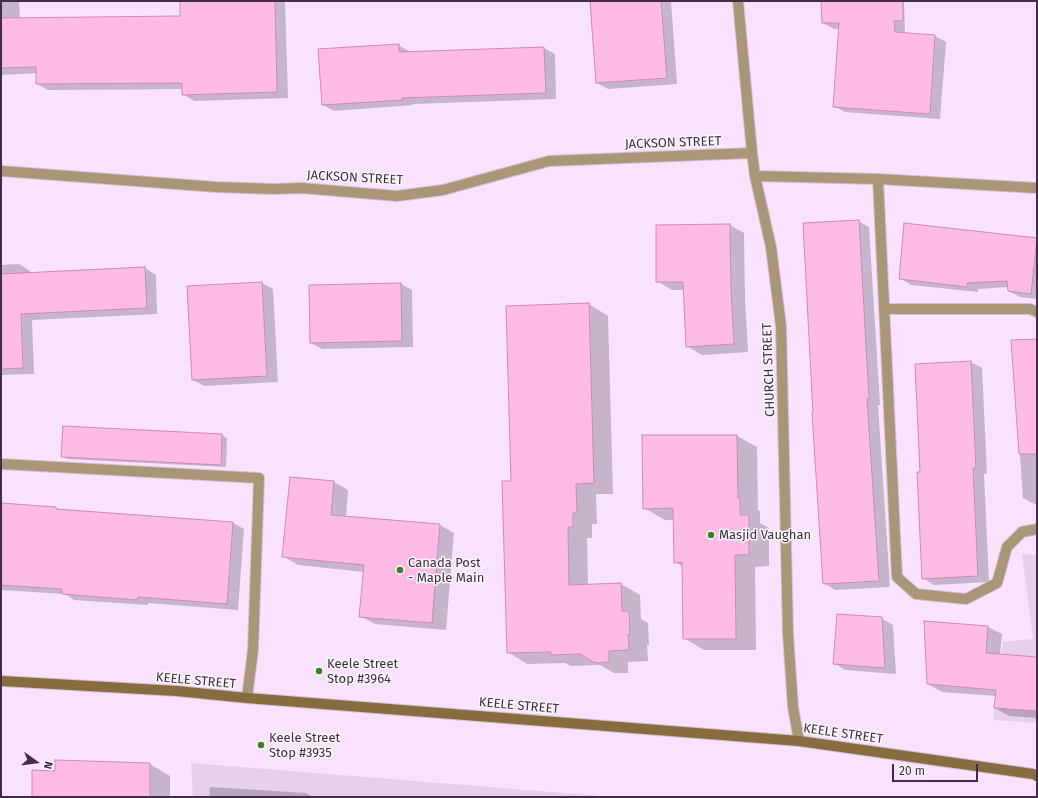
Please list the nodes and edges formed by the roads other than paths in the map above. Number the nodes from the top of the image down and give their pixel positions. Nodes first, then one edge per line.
1 (738, 1) edge
2 (752, 153) junction
3 (1, 170) edge
4 (755, 176) junction
5 (878, 179) junction
6 (1037, 188) edge
7 (884, 309) junction
8 (1037, 312) edge
9 (1, 464) edge
10 (1037, 529) edge
11 (1, 681) edge
12 (247, 698) junction
13 (799, 741) junction
14 (1036, 774) edge

1 - 2 street, CHURCH STREET
2 - 3 street, JACKSON STREET
2 - 4 street, CHURCH STREET
4 - 5 street
4 - 13 street, CHURCH STREET
5 - 6 street
5 - 7 street
7 - 8 street
7 - 10 street
9 - 12 street
11 - 12 main road, KEELE STREET
12 - 13 main road, KEELE STREET
13 - 14 main road, KEELE STREET

